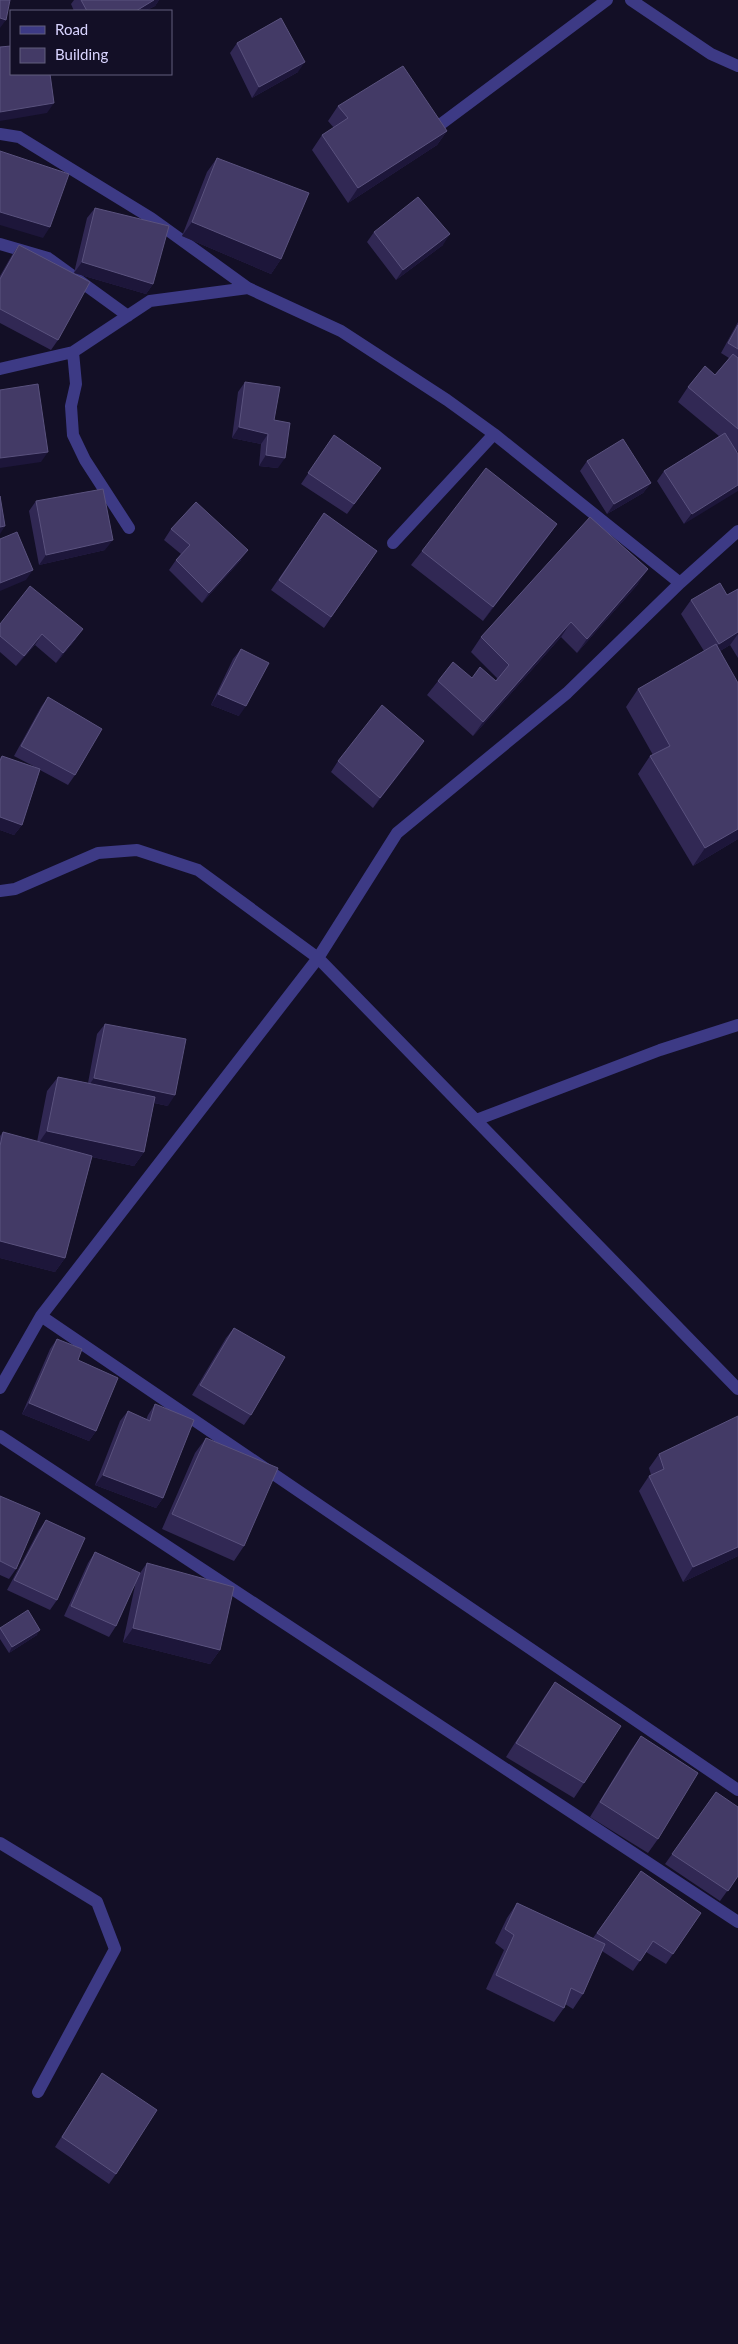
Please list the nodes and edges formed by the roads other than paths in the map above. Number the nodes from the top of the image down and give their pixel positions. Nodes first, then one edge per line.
1 (608, 0) edge
2 (631, 0) edge
3 (738, 66) edge
4 (437, 127) edge
5 (0, 134) edge
6 (0, 244) edge
7 (248, 288) junction
8 (128, 316) junction
9 (73, 352) junction
10 (0, 369) edge
11 (494, 434) junction
12 (129, 528) dead end
13 (738, 530) edge
14 (394, 543) dead end
15 (680, 583) junction
16 (0, 891) edge
17 (318, 958) junction
18 (738, 1025) edge
19 (476, 1120) junction
20 (41, 1316) junction
21 (0, 1388) edge
22 (738, 1389) edge
23 (0, 1436) edge
24 (738, 1790) edge
25 (0, 1843) edge
26 (738, 1922) edge
27 (38, 2092) dead end

1 - 4 street
2 - 3 street
5 - 7 street
6 - 8 street
7 - 8 street
7 - 11 street
8 - 9 street
9 - 10 street
9 - 12 street
11 - 14 street
11 - 15 street
13 - 15 street
15 - 17 street
16 - 17 street
17 - 19 street
17 - 20 street
18 - 19 street
19 - 22 street
20 - 21 street
20 - 24 street
23 - 26 street
25 - 27 street

